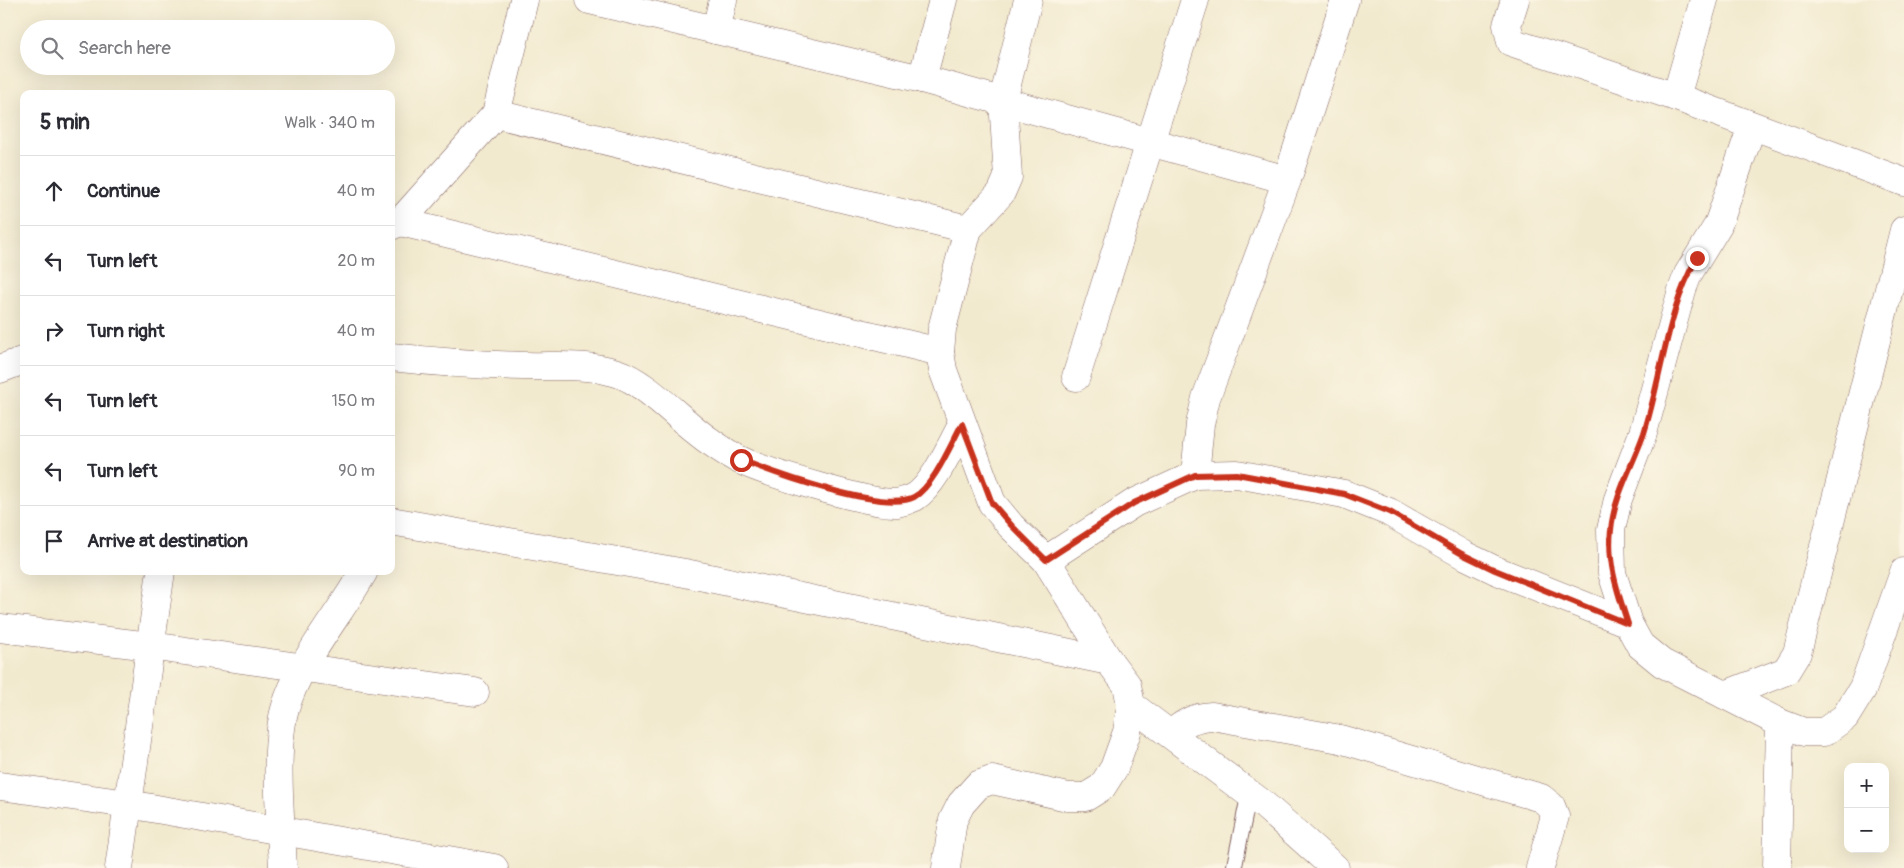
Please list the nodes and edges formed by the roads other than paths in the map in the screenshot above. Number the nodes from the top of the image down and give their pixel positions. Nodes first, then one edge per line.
1 (524, 0) edge
2 (589, 0) edge
3 (723, 0) edge
4 (943, 0) edge
5 (1028, 0) edge
6 (1195, 0) edge
7 (1345, 0) edge
8 (1515, 0) edge
9 (1704, 0) edge
10 (716, 30) junction
11 (922, 79) junction
12 (1676, 97) junction
13 (1003, 100) junction
14 (496, 114) junction
15 (1752, 126) junction
16 (1151, 142) junction
17 (1287, 180) junction
18 (1904, 182) edge
19 (396, 224) edge
20 (968, 229) junction
21 (1904, 230) edge
22 (940, 352) junction
23 (395, 357) edge
24 (20, 361) edge
25 (0, 368) edge
26 (1076, 376) dead end
27 (962, 424) junction
28 (1195, 475) junction
29 (395, 523) edge
30 (1046, 560) junction
31 (1904, 572) edge
32 (159, 575) edge
33 (361, 575) edge
34 (1628, 624) junction
35 (0, 628) edge
36 (150, 646) junction
37 (1109, 661) junction
38 (303, 668) junction
39 (475, 692) dead end
40 (1725, 695) junction
41 (1131, 705) junction
42 (1780, 723) junction
43 (1171, 734) junction
44 (0, 786) edge
45 (1249, 794) junction
46 (128, 804) junction
47 (281, 830) junction
48 (119, 868) edge
49 (283, 868) edge
50 (494, 868) edge
51 (946, 868) edge
52 (1234, 868) edge
53 (1335, 868) edge
54 (1540, 868) edge
55 (1777, 868) edge

1 - 14 street
2 - 10 street
3 - 10 street
4 - 11 street
5 - 13 street
6 - 16 street
7 - 17 street
8 - 12 street
9 - 12 street
10 - 11 street
11 - 13 street
12 - 15 street
13 - 16 street
13 - 20 street
14 - 19 street
14 - 20 street
15 - 18 street
15 - 34 street
16 - 17 street
16 - 26 street
17 - 28 street
19 - 22 street
20 - 22 street
21 - 40 street
22 - 27 street
23 - 27 street
24 - 25 street
27 - 30 street
28 - 30 street
28 - 34 street
29 - 37 street
30 - 37 street
31 - 42 street
32 - 36 street
33 - 38 street
34 - 40 street
35 - 36 street
36 - 38 street
36 - 46 street
37 - 41 street
38 - 39 street
38 - 47 street
40 - 42 street
41 - 43 street
41 - 51 street
42 - 55 street
43 - 45 street
43 - 54 street
44 - 46 street
45 - 52 lane
45 - 53 street
46 - 47 street
46 - 48 street
47 - 49 street
47 - 50 street

